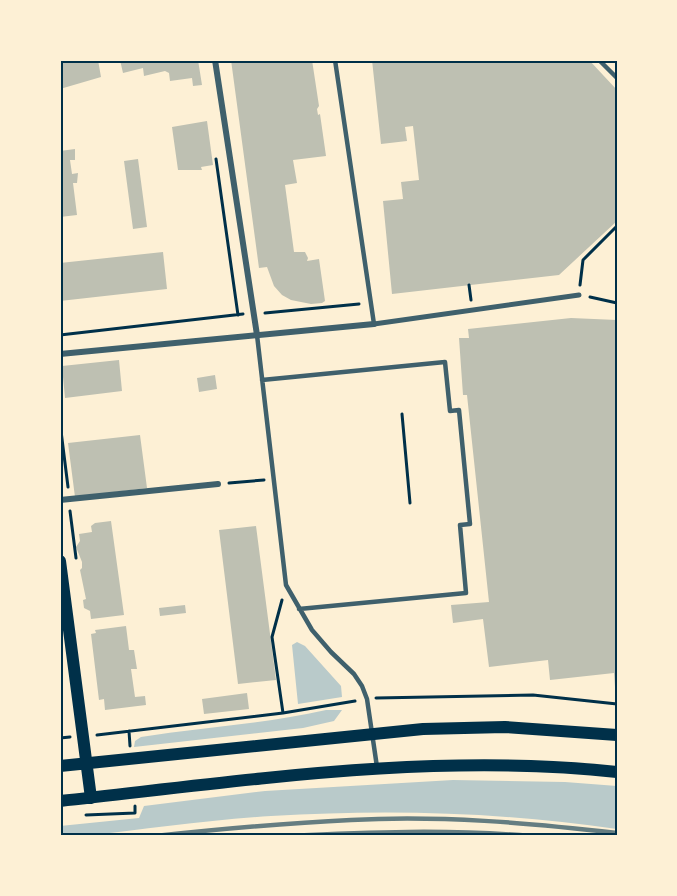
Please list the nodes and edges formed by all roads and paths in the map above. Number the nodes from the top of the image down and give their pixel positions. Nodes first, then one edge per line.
1 (215, 60) edge
2 (335, 60) edge
3 (599, 60) edge
4 (617, 78) edge
5 (215, 153) dead end
6 (615, 226) edge
7 (579, 295) junction
8 (371, 303) junction
9 (617, 303) edge
10 (253, 313) junction
11 (238, 315) junction
12 (374, 324) junction
13 (257, 335) junction
14 (60, 336) edge
15 (60, 354) edge
16 (262, 380) junction
17 (402, 414) dead end
18 (273, 481) junction
19 (67, 482) dead end
20 (60, 483) edge
21 (219, 484) joint
22 (60, 500) edge
23 (410, 503) dead end
24 (60, 561) edge
25 (286, 585) junction
26 (299, 609) junction
27 (367, 699) junction
28 (617, 704) edge
29 (283, 713) junction
30 (373, 732) junction
31 (617, 735) edge
32 (82, 737) junction
33 (60, 738) edge
34 (87, 764) junction
35 (60, 766) edge
36 (377, 769) junction
37 (617, 772) edge
38 (91, 798) junction
39 (60, 801) edge
40 (135, 813) dead end
41 (82, 815) dead end

1 - 10 street
2 - 8 lane
3 - 4 lane
5 - 11 path
6 - 7 path
7 - 9 path
7 - 12 street
8 - 10 path
8 - 12 lane
10 - 11 path
10 - 13 street
11 - 14 path
12 - 13 street
13 - 15 street
13 - 16 lane
16 - 18 lane
16 - 26 lane
17 - 23 path
18 - 21 path
18 - 25 lane
19 - 20 path
21 - 22 street
24 - 32 main road
25 - 26 lane
25 - 29 path
26 - 27 lane
27 - 28 path
27 - 29 path
27 - 30 lane
29 - 32 path
30 - 31 main road
30 - 34 main road
30 - 36 lane
32 - 33 path
32 - 34 main road
34 - 35 main road
34 - 38 main road
36 - 37 main road
36 - 38 main road
38 - 39 main road
40 - 41 path

